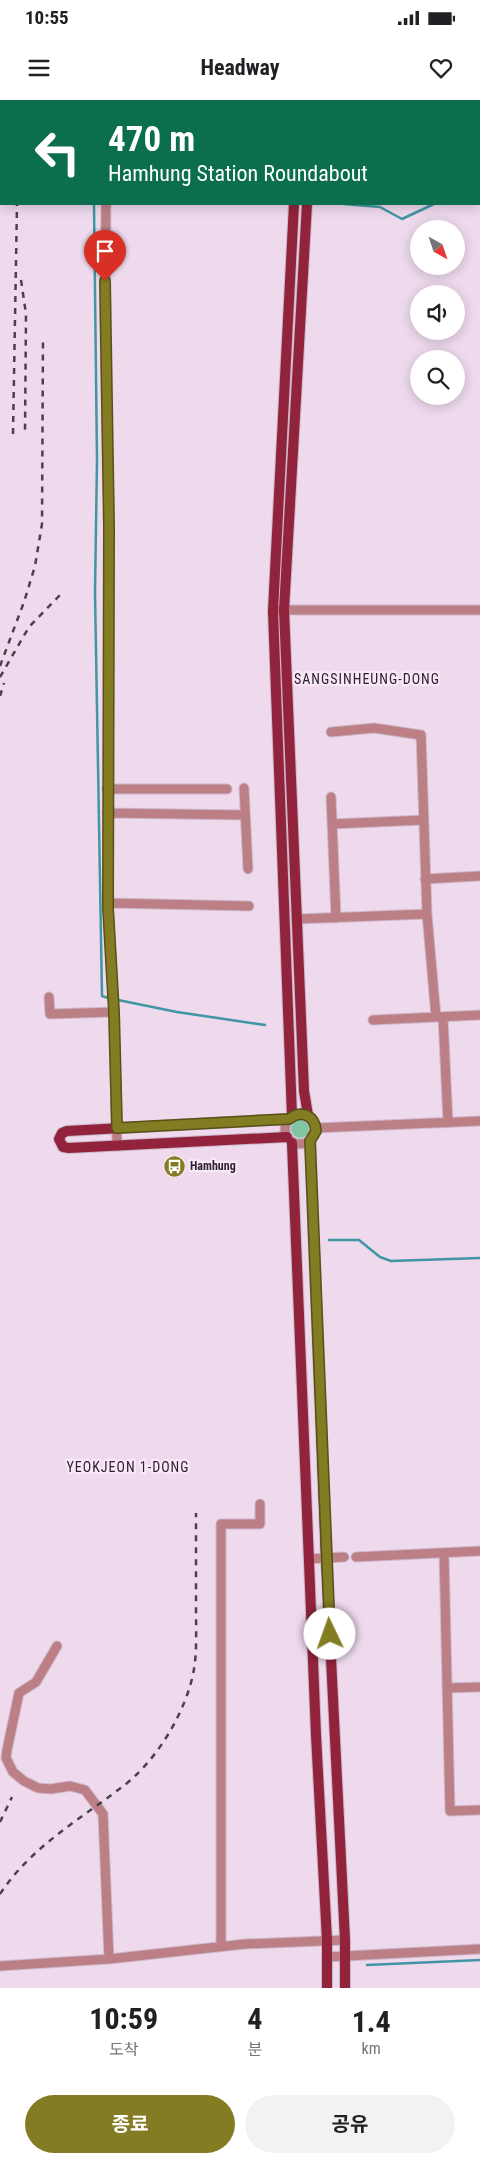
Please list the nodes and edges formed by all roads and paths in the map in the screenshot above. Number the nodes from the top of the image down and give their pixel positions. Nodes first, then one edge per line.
1 (106, 205) edge
2 (294, 205) edge
3 (307, 205) edge
4 (284, 610) junction
5 (480, 610) edge
6 (273, 611) junction
7 (331, 732) dead end
8 (244, 788) dead end
9 (107, 789) junction
10 (227, 790) dead end
11 (331, 797) dead end
12 (107, 813) junction
13 (245, 815) junction
14 (424, 820) junction
15 (332, 824) junction
16 (248, 869) dead end
17 (480, 876) edge
18 (426, 879) junction
19 (108, 903) junction
20 (249, 906) dead end
21 (427, 914) junction
22 (296, 918) junction
23 (336, 918) junction
24 (49, 996) dead end
25 (114, 1012) junction
26 (480, 1015) edge
27 (440, 1017) junction
28 (373, 1020) dead end
29 (308, 1115) junction
30 (291, 1117) junction
31 (480, 1121) edge
32 (448, 1123) junction
33 (117, 1128) junction
34 (316, 1128) junction
35 (289, 1140) junction
36 (310, 1141) junction
37 (117, 1146) junction
38 (260, 1504) dead end
39 (480, 1551) edge
40 (444, 1553) junction
41 (344, 1557) dead end
42 (356, 1557) dead end
43 (326, 1558) junction
44 (310, 1559) junction
45 (57, 1646) dead end
46 (480, 1687) edge
47 (447, 1688) junction
48 (480, 1810) edge
49 (327, 1940) junction
50 (345, 1940) junction
51 (221, 1946) junction
52 (480, 1949) edge
53 (345, 1956) junction
54 (327, 1957) junction
55 (109, 1960) junction
56 (0, 1966) edge
57 (327, 1988) edge
58 (345, 1988) edge

1 - 9 street
2 - 6 main road
3 - 4 main road
4 - 5 street
4 - 6 street
4 - 22 main road
6 - 30 main road
7 - 14 street
8 - 13 street
9 - 10 street
9 - 12 street
11 - 15 street
12 - 13 street
12 - 19 street
13 - 16 street
14 - 15 street
14 - 18 street
15 - 23 street
17 - 18 street
18 - 21 street
19 - 20 street
19 - 25 street
21 - 23 street
21 - 27 street
22 - 23 street
22 - 29 main road
24 - 25 street
25 - 33 street
26 - 27 street
27 - 28 street
27 - 32 street
29 - 30 street
29 - 34 street
30 - 33 main road
30 - 35 street
31 - 32 street
32 - 34 street
33 - 37 street
33 - 37 main road
34 - 36 street
35 - 36 street
35 - 37 main road
35 - 44 main road
36 - 43 main road
38 - 51 street
39 - 40 street
40 - 42 street
40 - 47 street
41 - 43 street
43 - 44 street
43 - 50 main road
44 - 49 main road
45 - 55 street
46 - 47 street
47 - 48 street
49 - 50 street
49 - 51 street
49 - 54 main road
50 - 53 main road
51 - 55 street
52 - 53 street
53 - 54 street
53 - 58 main road
54 - 57 main road
55 - 56 street

